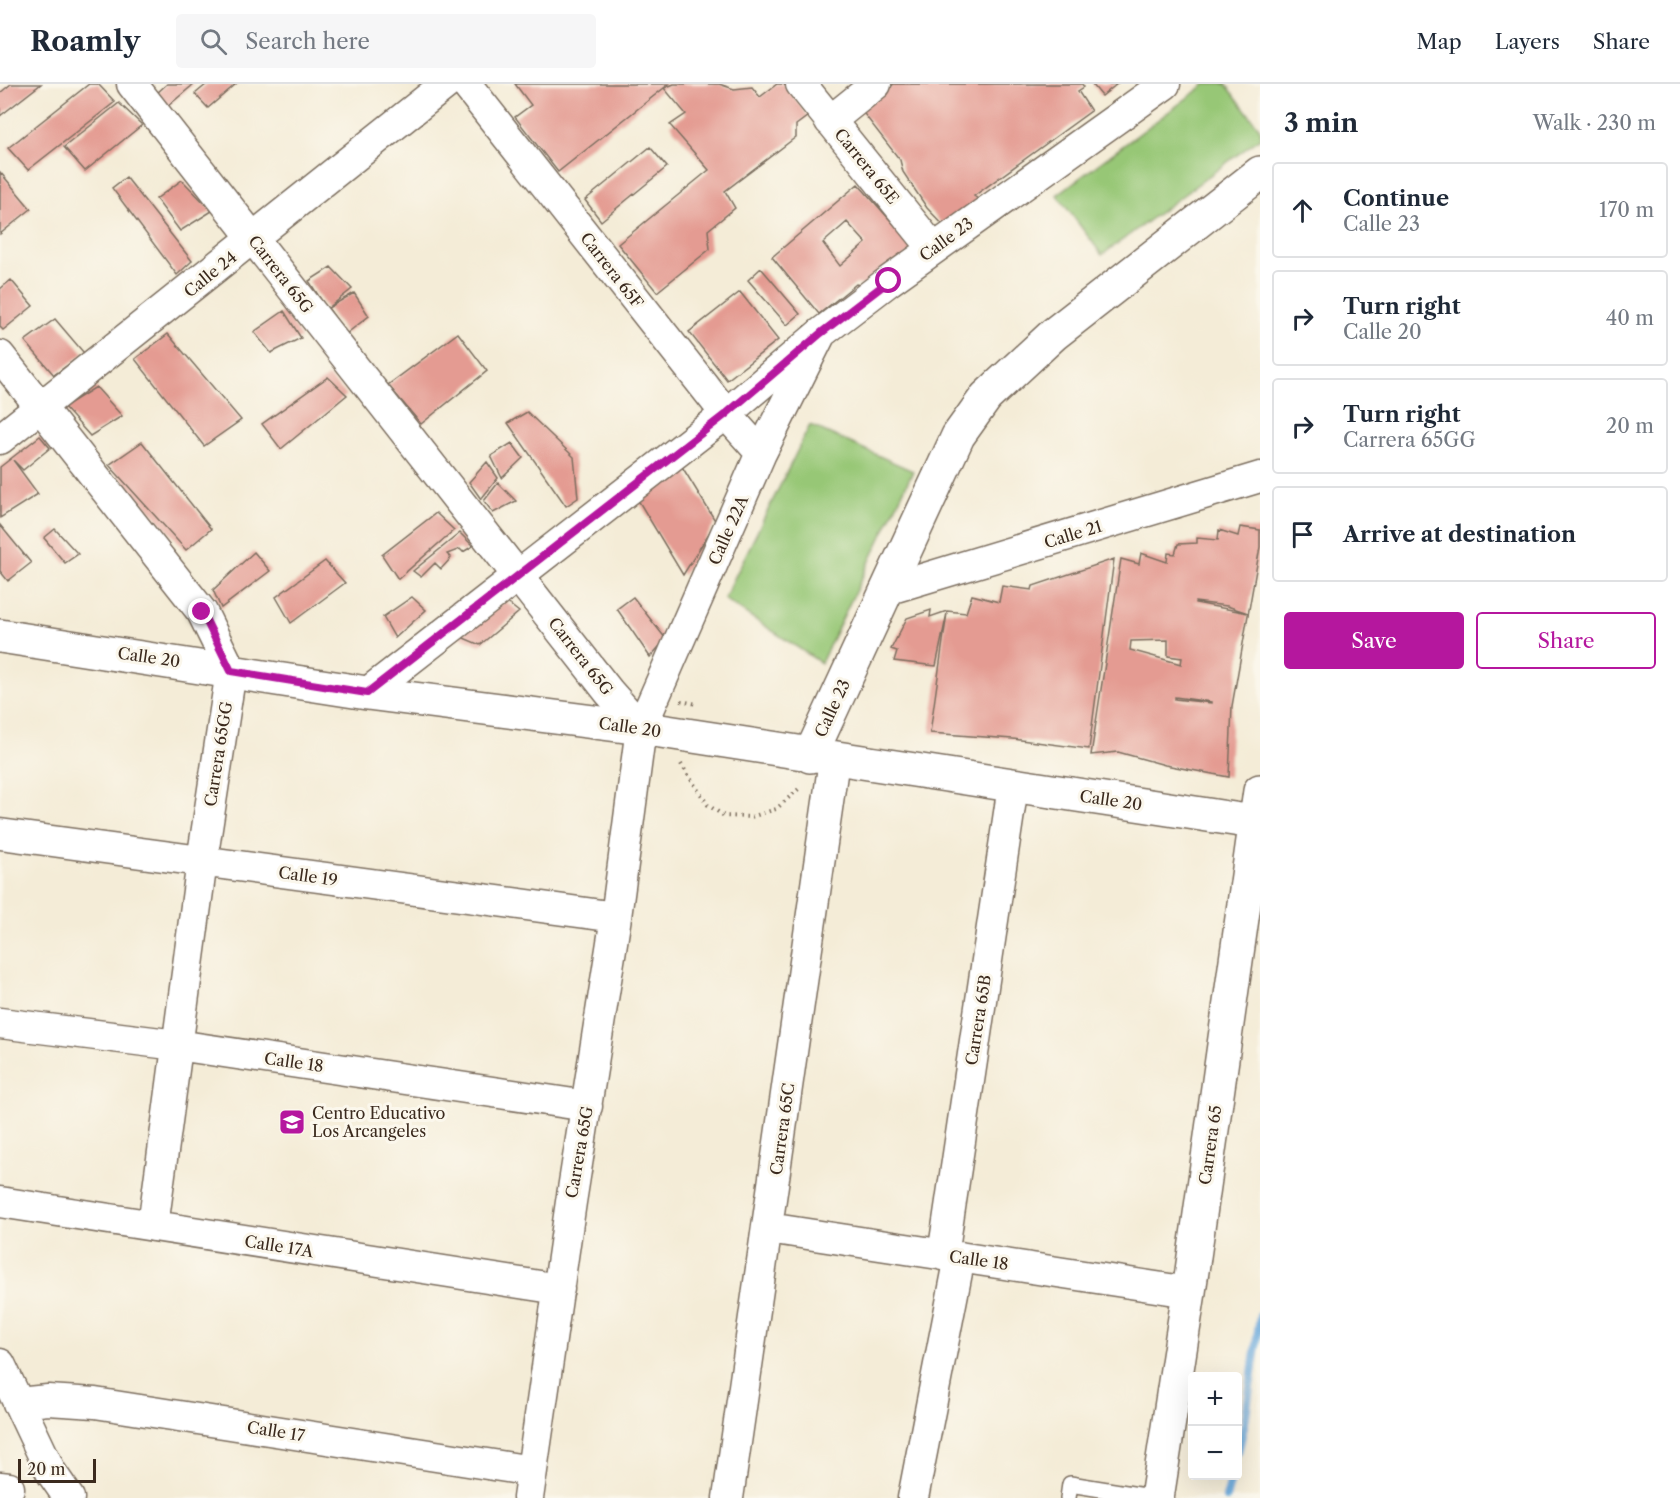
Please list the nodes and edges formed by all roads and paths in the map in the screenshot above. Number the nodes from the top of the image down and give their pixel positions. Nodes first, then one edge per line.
1 (132, 84) edge
2 (446, 84) edge
3 (466, 84) edge
4 (801, 84) edge
5 (876, 84) edge
6 (1165, 84) edge
7 (830, 121) junction
8 (1260, 173) edge
9 (253, 239) junction
10 (933, 248) junction
11 (821, 333) junction
12 (0, 356) edge
13 (41, 408) junction
14 (726, 414) junction
15 (0, 439) edge
16 (761, 453) junction
17 (1260, 477) edge
18 (518, 575) junction
19 (886, 590) junction
20 (0, 636) edge
21 (231, 671) junction
22 (367, 693) junction
23 (640, 728) junction
24 (678, 760) dead end
25 (817, 765) junction
26 (1013, 786) junction
27 (1258, 812) edge
28 (0, 834) edge
29 (202, 861) junction
30 (616, 918) junction
31 (0, 1023) edge
32 (177, 1045) junction
33 (587, 1106) junction
34 (0, 1202) edge
35 (153, 1226) junction
36 (768, 1228) junction
37 (951, 1256) junction
38 (559, 1289) junction
39 (1189, 1292) junction
40 (0, 1364) edge
41 (18, 1402) junction
42 (530, 1484) edge
43 (69, 1498) edge
44 (728, 1498) edge
45 (913, 1498) edge
46 (1068, 1498) edge
47 (1156, 1498) edge

1 - 9 street, Carrera 65G
2 - 9 street, Calle 24
3 - 14 street, Carrera 65F
4 - 7 street, Carrera 65E
5 - 7 street
6 - 10 street, Calle 23
7 - 10 street, Carrera 65E
8 - 19 street, Calle 23
9 - 13 street, Calle 24
9 - 18 street, Carrera 65G
10 - 11 street, Calle 23
11 - 14 street, Calle 23
11 - 16 street, Calle 22A
12 - 13 street
13 - 15 street, Calle 24
13 - 21 street
14 - 16 street, Carrera 65F
14 - 18 street, Calle 23
16 - 23 street, Calle 22A
17 - 19 street, Calle 21
18 - 22 street, Calle 23
18 - 23 street, Carrera 65G
19 - 25 street, Calle 23
20 - 21 street, Calle 20
21 - 22 street, Calle 20
21 - 29 street, Carrera 65GG
22 - 23 street, Calle 20
23 - 25 street, Calle 20
23 - 30 street, Carrera 65G
24 - 25 path
25 - 26 street, Calle 20
25 - 36 street, Carrera 65C
26 - 27 street, Calle 20
26 - 37 street, Carrera 65B
27 - 39 street, Carrera 65
28 - 29 street, Calle 19
29 - 30 street, Calle 19
29 - 32 street, Carrera 65GG
30 - 33 street, Carrera 65G
31 - 32 street, Calle 18
32 - 33 street, Calle 18
32 - 35 street, Carrera 65GG
33 - 38 street, Carrera 65G
34 - 35 street, Calle 17A
35 - 38 street, Calle 17A
36 - 37 street, Calle 18
36 - 44 street, Carrera 65C
37 - 39 street, Calle 18
37 - 45 street, Carrera 65B
38 - 42 street, Carrera 65G
39 - 47 street, Carrera 65
40 - 41 street
41 - 42 street, Calle 17
41 - 43 street
46 - 47 lane

